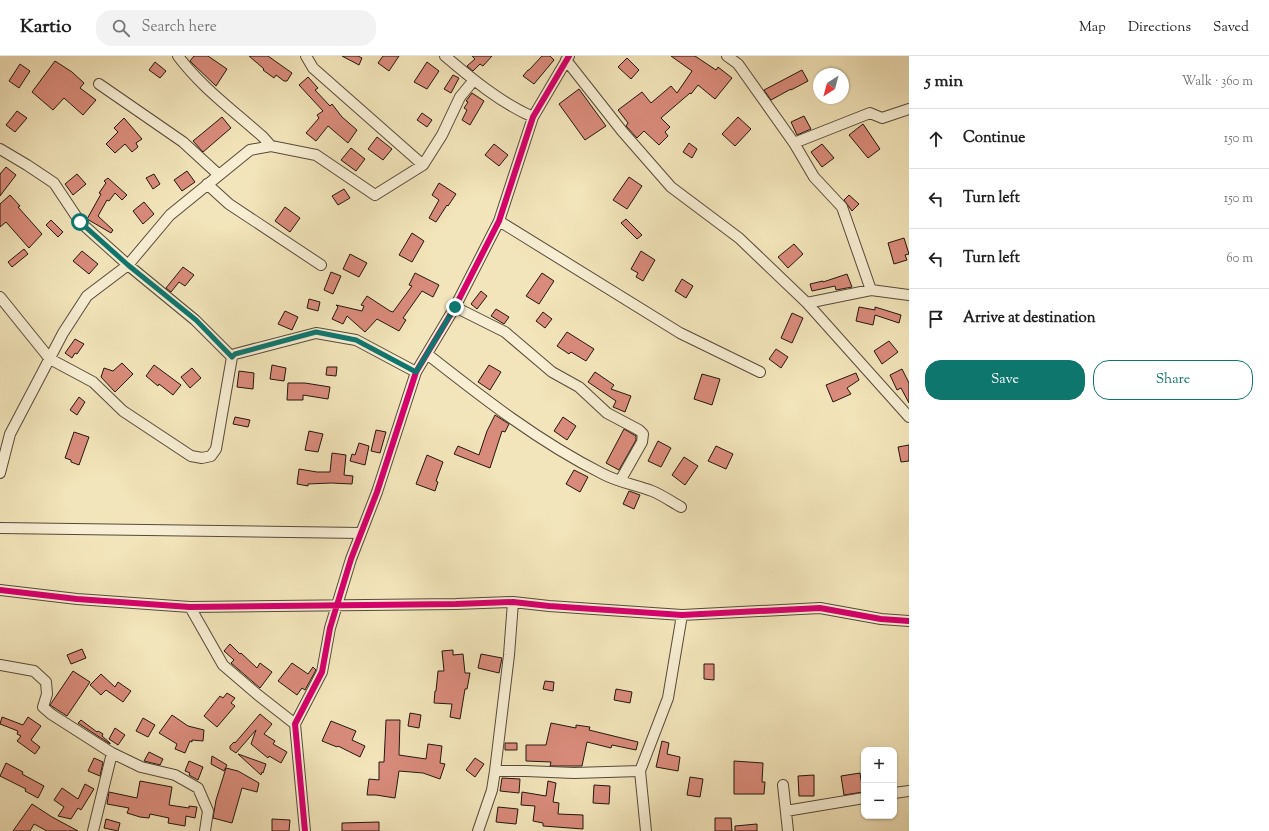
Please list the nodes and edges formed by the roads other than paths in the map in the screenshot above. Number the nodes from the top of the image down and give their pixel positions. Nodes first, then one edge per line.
1 (178, 56) edge
2 (306, 56) edge
3 (445, 56) edge
4 (727, 56) edge
5 (567, 58) edge
6 (474, 80) junction
7 (99, 84) dead end
8 (909, 109) edge
9 (533, 117) junction
10 (794, 143) junction
11 (271, 146) junction
12 (0, 149) edge
13 (423, 165) junction
14 (219, 175) junction
15 (207, 184) junction
16 (499, 221) junction
17 (128, 265) junction
18 (321, 265) dead end
19 (871, 290) junction
20 (909, 295) edge
21 (0, 297) edge
22 (807, 304) junction
23 (455, 307) junction
24 (427, 354) junction
25 (232, 357) junction
26 (50, 359) junction
27 (416, 372) junction
28 (760, 372) dead end
29 (909, 417) edge
30 (0, 474) edge
31 (620, 482) junction
32 (681, 507) dead end
33 (0, 528) edge
34 (361, 533) junction
35 (0, 590) edge
36 (513, 602) junction
37 (338, 605) junction
38 (190, 607) junction
39 (682, 615) junction
40 (909, 621) edge
41 (0, 665) edge
42 (295, 724) junction
43 (112, 753) junction
44 (495, 771) junction
45 (640, 771) junction
46 (783, 785) dead end
47 (909, 791) edge
48 (897, 793) edge
49 (861, 799) edge
50 (786, 812) junction
51 (93, 831) edge
52 (205, 831) edge
53 (305, 831) edge
54 (478, 831) edge
55 (646, 831) edge
56 (788, 831) edge

1 - 11 street
2 - 13 street
3 - 6 street
4 - 10 street
5 - 9 street
5 - 22 street
6 - 9 street
6 - 13 street
7 - 14 street
8 - 10 street
9 - 16 street
10 - 19 street
11 - 13 street
11 - 14 street
12 - 17 street
14 - 15 street
15 - 17 street
15 - 18 street
16 - 23 street
16 - 28 street
17 - 25 street
17 - 26 street
19 - 20 street
19 - 22 street
21 - 26 street
22 - 29 street
23 - 24 street
23 - 31 street
24 - 27 street
24 - 31 street
25 - 26 street
25 - 27 street
26 - 30 street
27 - 34 street
31 - 32 street
33 - 34 street
34 - 37 street
35 - 38 street
36 - 37 street
36 - 39 street
36 - 44 street
37 - 38 street
37 - 42 street
38 - 42 street
39 - 40 street
39 - 45 street
41 - 43 street
42 - 53 street
43 - 51 street
43 - 52 street
44 - 45 street
44 - 54 street
45 - 55 street
46 - 50 street
47 - 48 street
49 - 50 street
50 - 56 street

